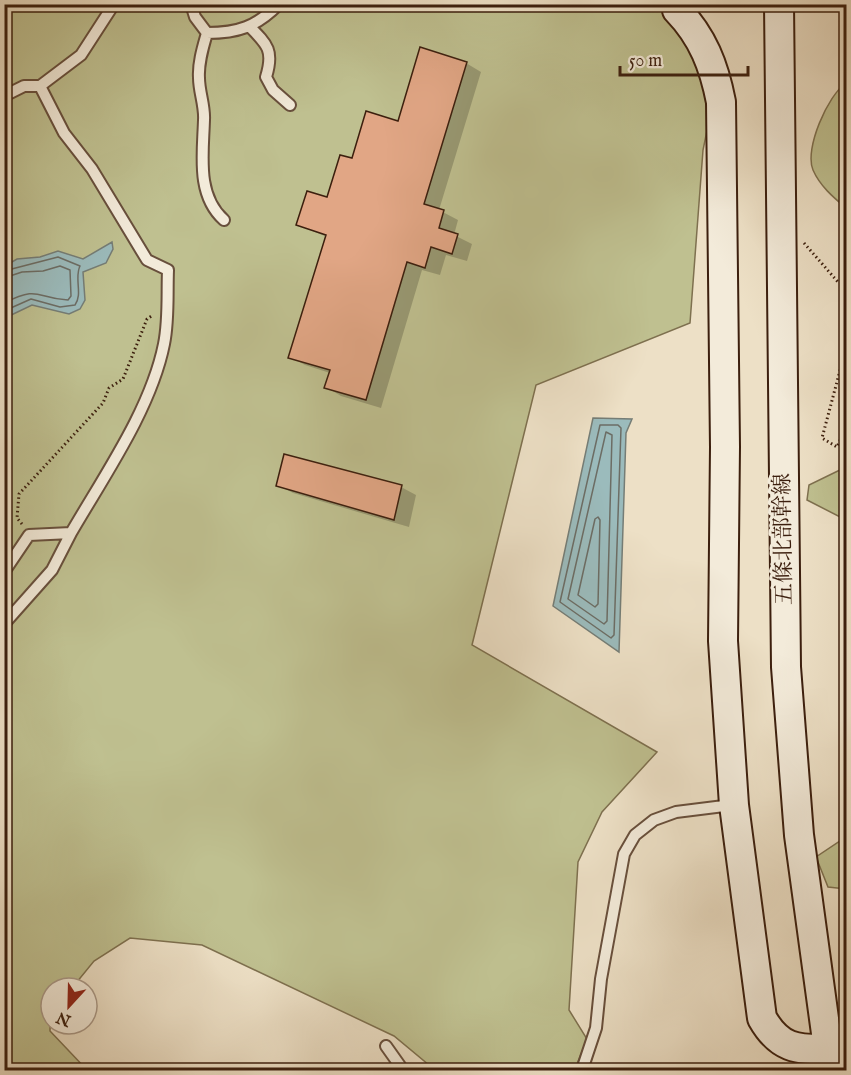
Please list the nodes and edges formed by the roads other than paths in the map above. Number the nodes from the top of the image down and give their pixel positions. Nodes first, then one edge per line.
1 (114, 4) edge
2 (191, 4) edge
3 (279, 4) edge
4 (779, 4) edge
5 (677, 10) dead end
6 (249, 26) junction
7 (207, 33) junction
8 (40, 87) junction
9 (4, 96) edge
10 (290, 105) dead end
11 (224, 220) dead end
12 (71, 533) junction
13 (4, 572) edge
14 (4, 624) edge
15 (734, 805) junction
16 (386, 1046) dead end
17 (829, 1060) edge
18 (584, 1070) edge
19 (403, 1071) edge

1 - 8 lane
2 - 7 lane
3 - 6 lane
4 - 17 street, 五條北部幹線
5 - 15 street
6 - 7 lane
6 - 10 lane
7 - 11 lane
8 - 9 lane
8 - 12 lane
12 - 13 lane
12 - 14 lane
15 - 17 street
15 - 18 lane
16 - 19 lane

